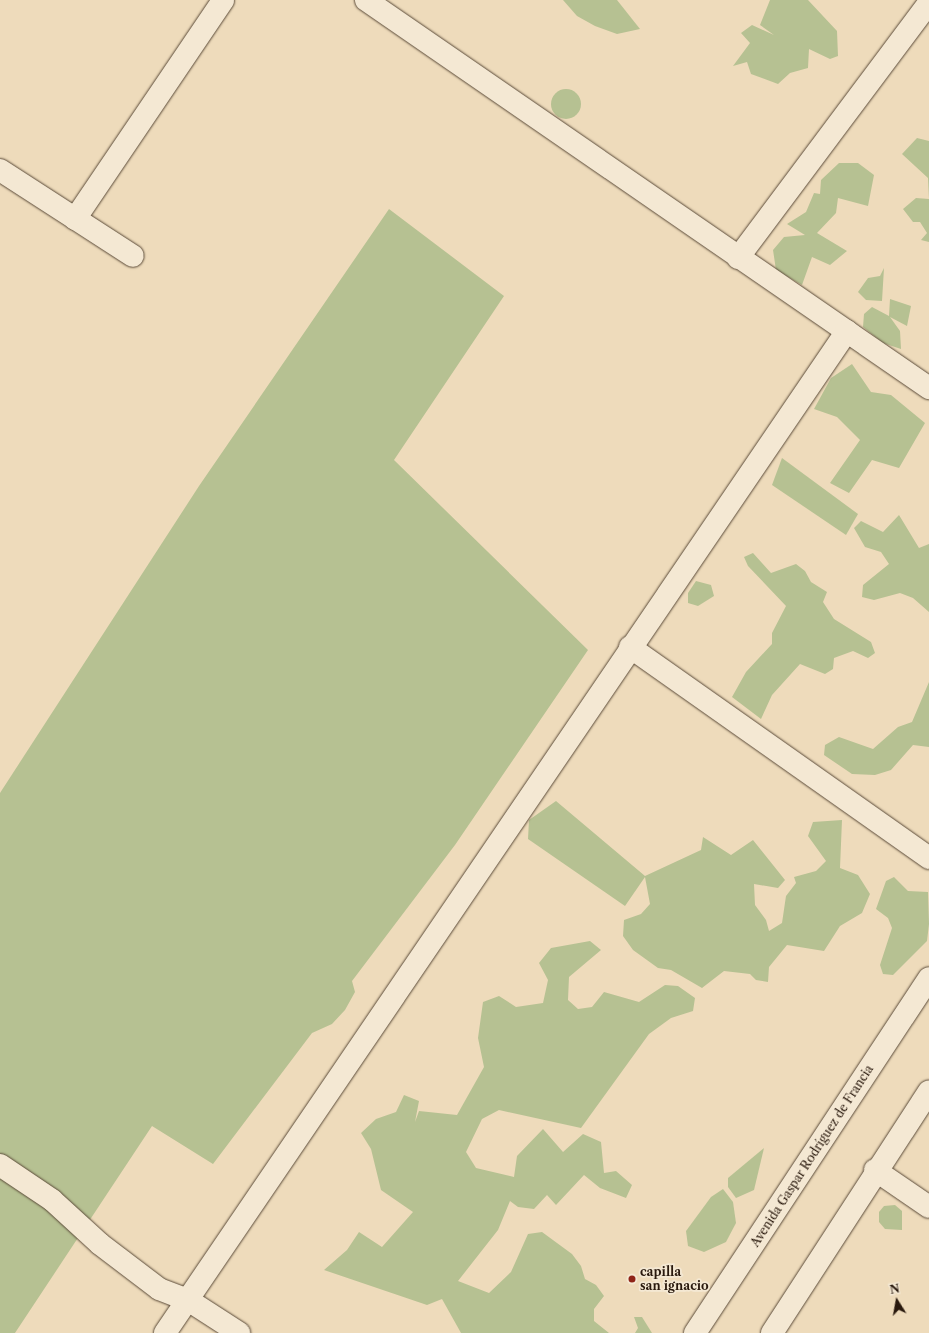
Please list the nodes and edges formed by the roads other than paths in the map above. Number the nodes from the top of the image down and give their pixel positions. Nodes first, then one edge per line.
1 (223, 0) edge
2 (366, 0) edge
3 (929, 4) edge
4 (0, 170) edge
5 (75, 219) junction
6 (133, 256) dead end
7 (738, 258) junction
8 (847, 331) junction
9 (929, 388) edge
10 (630, 647) junction
11 (929, 858) edge
12 (929, 978) edge
13 (929, 1091) edge
14 (0, 1165) edge
15 (876, 1170) junction
16 (929, 1207) edge
17 (188, 1300) junction
18 (165, 1333) edge
19 (239, 1333) edge
20 (695, 1333) edge
21 (772, 1333) edge

1 - 5 street
2 - 7 street
3 - 7 street
4 - 5 street
5 - 6 street
7 - 8 street
8 - 9 street
8 - 10 street
10 - 11 street
10 - 17 street
12 - 20 street, Avenida Gaspar Rodríguez de Francia
13 - 15 street
14 - 17 street
15 - 16 street
15 - 21 street
17 - 18 street
17 - 19 street

